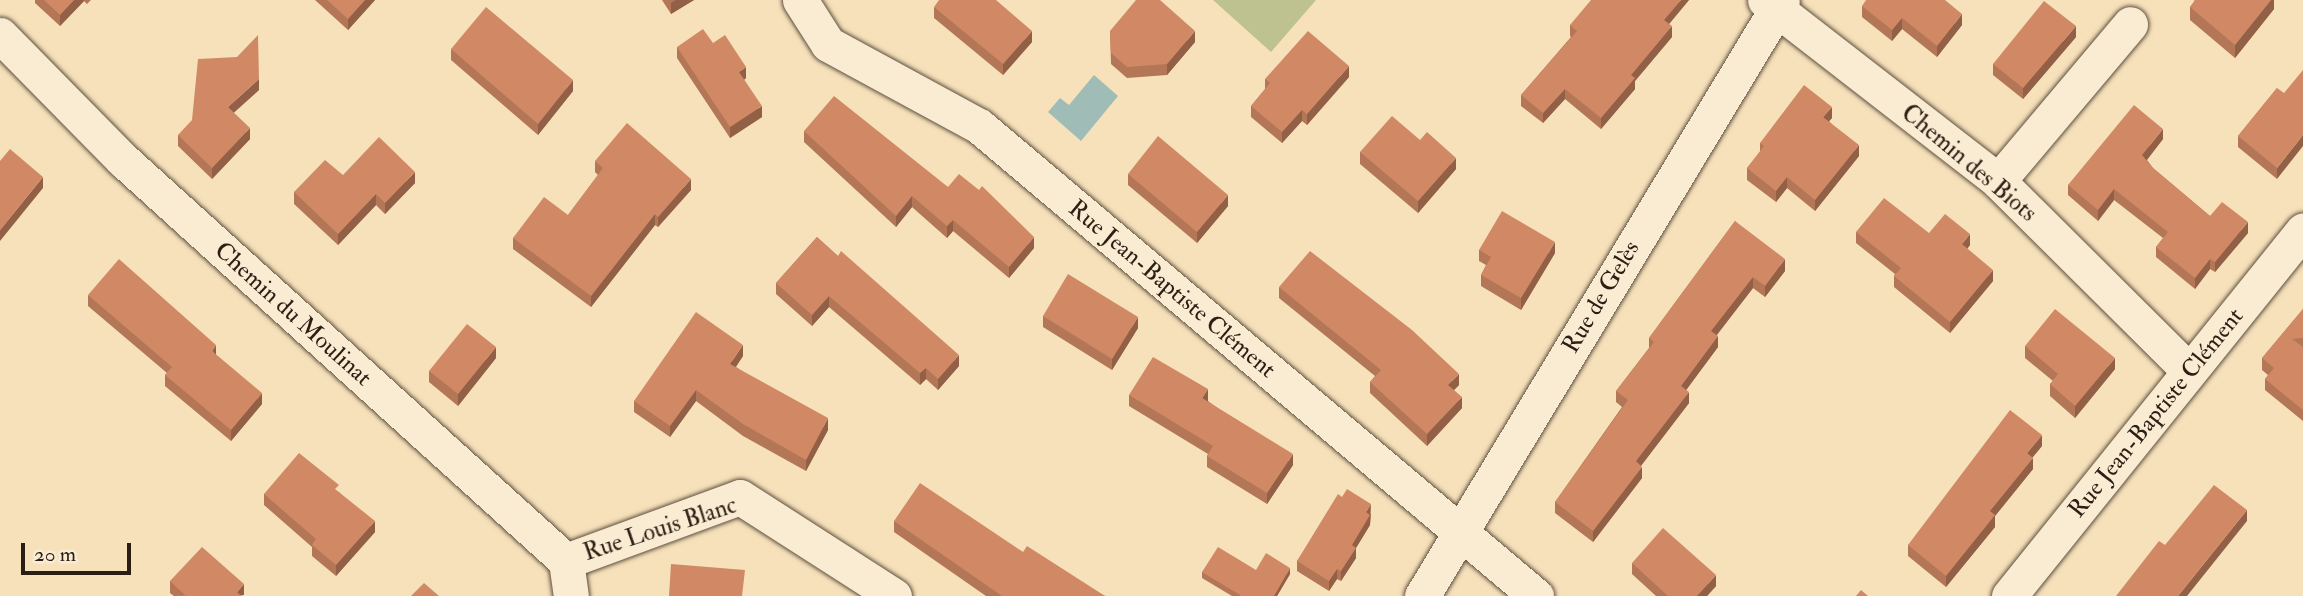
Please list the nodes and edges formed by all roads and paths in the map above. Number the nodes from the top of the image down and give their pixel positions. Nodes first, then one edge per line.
1 (800, 0) edge
2 (1774, 3) edge
3 (2130, 24) dead end
4 (0, 35) edge
5 (1998, 181) junction
6 (2303, 230) edge
7 (2189, 371) junction
8 (1461, 531) junction
9 (566, 561) junction
10 (570, 596) edge
11 (894, 596) edge
12 (1422, 596) edge
13 (1536, 596) edge
14 (2009, 596) edge

1 - 8 street, Rue Jean-Baptiste Clément
2 - 5 street, Chemin des Biots
2 - 8 street, Rue de Gelès
3 - 5 street
4 - 9 street, Chemin du Moulinat
5 - 7 street, Chemin des Biots
6 - 7 street, Rue Jean-Baptiste Clément
7 - 14 street, Rue Jean-Baptiste Clément
8 - 12 street, Rue de Gelès
8 - 13 street, Rue Jean-Baptiste Clément
9 - 10 street
9 - 11 street, Rue Louis Blanc

